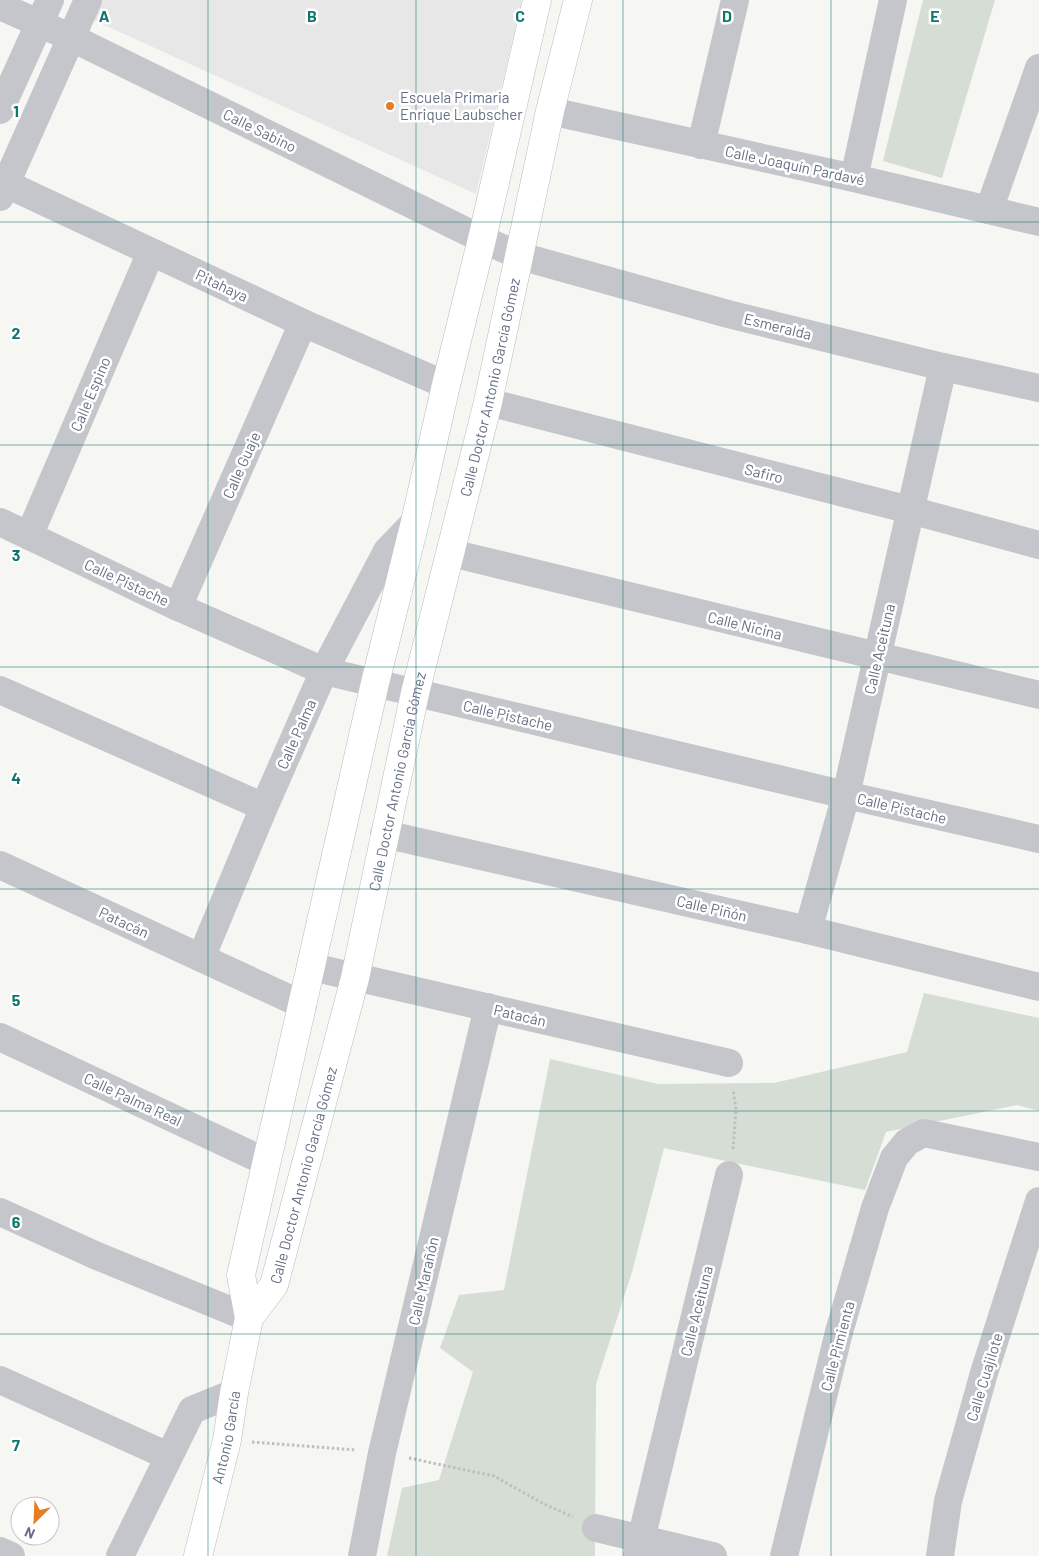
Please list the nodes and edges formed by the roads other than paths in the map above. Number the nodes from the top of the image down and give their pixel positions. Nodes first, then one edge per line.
1 (88, 0) edge
2 (537, 0) edge
3 (578, 0) edge
4 (735, 0) edge
5 (893, 0) edge
6 (0, 6) edge
7 (44, 12) edge
8 (72, 38) junction
9 (1039, 68) edge
10 (0, 110) edge
11 (550, 112) junction
12 (701, 145) junction
13 (854, 178) junction
14 (2, 188) edge
15 (989, 210) junction
16 (1039, 222) edge
17 (482, 239) junction
18 (151, 252) junction
19 (520, 256) junction
20 (303, 323) junction
21 (943, 367) junction
22 (446, 385) junction
23 (1039, 388) edge
24 (488, 402) junction
25 (910, 510) junction
26 (0, 522) edge
27 (415, 522) junction
28 (29, 536) junction
29 (1039, 545) edge
30 (451, 553) junction
31 (178, 607) junction
32 (877, 657) junction
33 (324, 671) junction
34 (375, 683) junction
35 (0, 690) edge
36 (415, 693) junction
37 (1039, 695) edge
38 (846, 795) junction
39 (264, 807) junction
40 (384, 834) junction
41 (1039, 839) edge
42 (0, 865) edge
43 (808, 930) junction
44 (201, 958) junction
45 (312, 967) junction
46 (355, 978) junction
47 (1039, 987) edge
48 (302, 1005) junction
49 (488, 1007) junction
50 (0, 1037) edge
51 (729, 1063) road end
52 (1039, 1157) edge
53 (266, 1162) junction
54 (729, 1175) road end
55 (1039, 1201) edge
56 (0, 1212) edge
57 (249, 1318) junction
58 (0, 1380) edge
59 (234, 1393) junction
60 (168, 1456) junction
61 (596, 1528) dead end
62 (639, 1547) edge
63 (0, 1551) edge
64 (11, 1556) edge
65 (120, 1556) edge
66 (198, 1556) edge
67 (362, 1556) edge
68 (713, 1556) edge
69 (784, 1556) edge
70 (940, 1556) edge

1 - 8 street
2 - 17 street, Calle Doctor Antonio García Gómez
3 - 11 street, Calle Doctor Antonio García Gómez
4 - 12 street
5 - 13 street
6 - 7 street, Calle Sabino
7 - 8 street, Calle Sabino
7 - 10 street
8 - 14 street
8 - 17 street, Calle Sabino
9 - 15 street
11 - 12 street, Calle Joaquín Pardavé
11 - 19 street, Calle Doctor Antonio García Gómez
12 - 13 street, Calle Joaquín Pardavé
13 - 15 street, Calle Joaquín Pardavé
14 - 18 street, Pitahaya
15 - 16 street, Calle Joaquín Pardavé
17 - 19 street, Calle Sabino
17 - 22 street, Calle Doctor Antonio García Gómez
18 - 20 street, Pitahaya
18 - 28 street, Calle Espino
19 - 21 street, Esmeralda
19 - 24 street, Calle Doctor Antonio García Gómez
20 - 22 street, Pitahaya
20 - 31 street, Calle Guaje
21 - 23 street, Esmeralda
21 - 25 street, Calle Aceituna
22 - 27 street, Calle Doctor Antonio García Gómez
24 - 25 street, Safiro
24 - 30 street, Calle Doctor Antonio García Gómez
25 - 29 street, Safiro
25 - 32 street, Calle Aceituna
26 - 28 street, Calle Pistache
27 - 33 street, Calle Palma
27 - 34 street, Calle Doctor Antonio García Gómez
28 - 31 street, Calle Pistache
30 - 32 street, Calle Nicina
30 - 36 street, Calle Doctor Antonio García Gómez
31 - 33 street, Calle Pistache
32 - 37 street, Calle Nicina
32 - 38 street, Calle Aceituna
33 - 34 street, Calle Pistache
33 - 39 street, Calle Palma
34 - 36 street, Calle Pistache
34 - 45 street, Calle Doctor Antonio García Gómez
35 - 39 street
36 - 38 street, Calle Pistache
36 - 40 street, Calle Doctor Antonio García Gómez
38 - 41 street, Calle Pistache
38 - 43 street, Calle Aceituna
39 - 44 street, Calle Palma
40 - 43 street, Calle Piñón
40 - 46 street, Calle Doctor Antonio García Gómez
42 - 44 street, Patacán
43 - 47 street, Calle Piñón
44 - 48 street, Patacán
45 - 46 street, Patacán
45 - 48 street, Calle Doctor Antonio García Gómez
46 - 49 street, Patacán
46 - 57 street, Calle Doctor Antonio García Gómez
48 - 53 street, Calle Doctor Antonio García Gómez
49 - 51 street, Patacán
49 - 67 street, Calle Marañón
50 - 53 street, Calle Palma Real
52 - 69 street, Calle Pimienta
53 - 57 street, Calle Doctor Antonio García Gómez
54 - 62 street, Calle Aceituna
55 - 70 street, Calle Cuajilote
56 - 57 street
57 - 59 street, Antonio García
58 - 60 street
59 - 60 street
59 - 66 street, Antonio García
60 - 65 street
61 - 62 street
62 - 68 street
63 - 64 street

